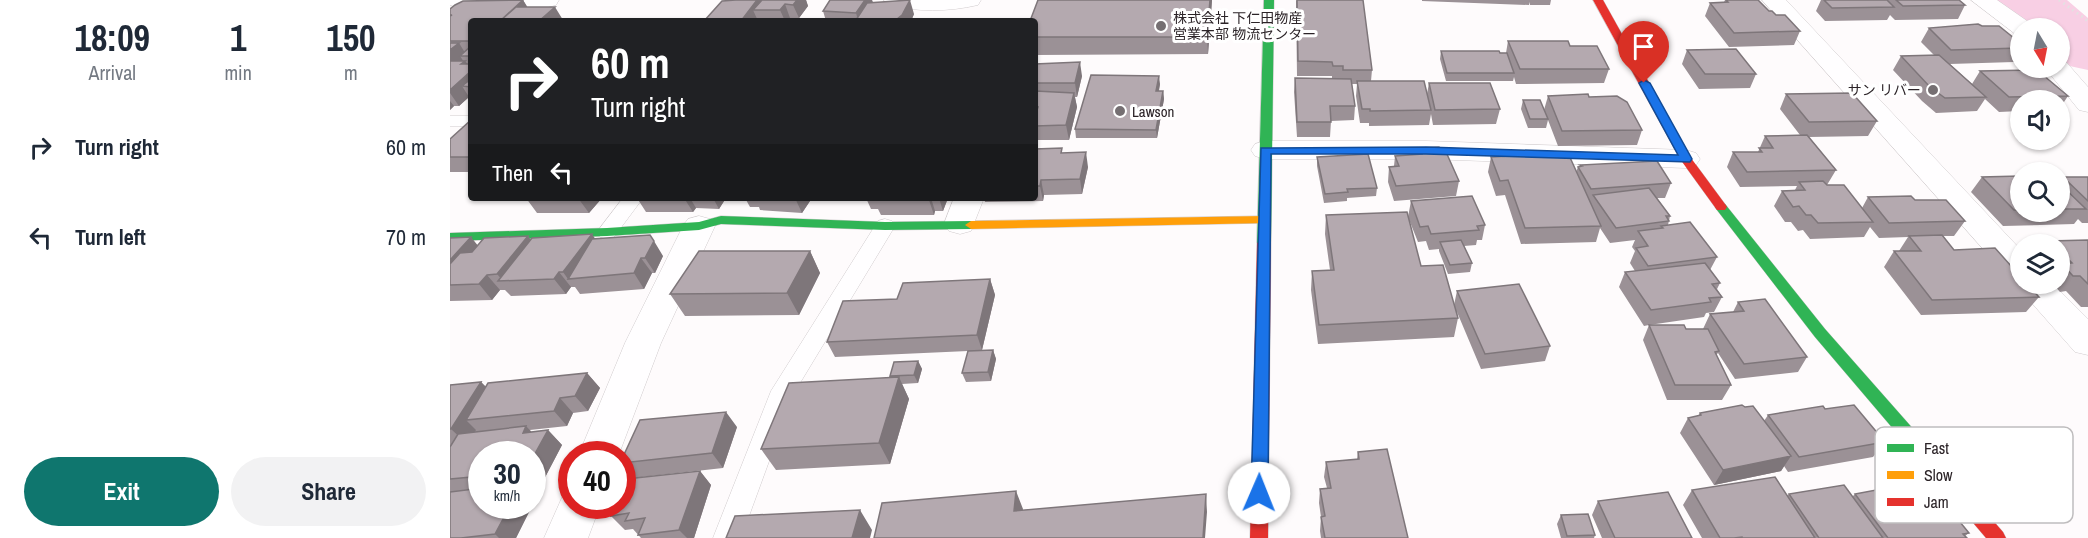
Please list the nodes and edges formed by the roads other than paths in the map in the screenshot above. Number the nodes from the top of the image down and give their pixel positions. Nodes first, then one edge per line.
1 (456, 0) edge
2 (548, 0) edge
3 (895, 0) edge
4 (970, 0) edge
5 (1269, 0) edge
6 (1598, 0) edge
7 (1773, 0) edge
8 (1982, 0) edge
9 (2010, 20) edge
10 (2066, 78) edge
11 (2088, 104) edge
12 (468, 121) edge
13 (450, 122) edge
14 (1265, 150) junction
15 (1686, 159) junction
16 (631, 201) edge
17 (965, 211) edge
18 (1264, 220) junction
19 (699, 226) junction
20 (885, 226) junction
21 (607, 232) junction
22 (450, 237) edge
23 (2010, 258) edge
24 (2043, 294) edge
25 (2088, 342) edge
26 (1901, 427) edge
27 (604, 441) edge
28 (574, 519) edge
29 (1984, 523) edge
30 (566, 538) edge
31 (727, 538) edge
32 (1258, 538) edge
33 (1997, 538) edge

1 - 2 street
3 - 4 street
5 - 14 street
6 - 15 street
7 - 23 street
8 - 9 street
10 - 11 street
12 - 13 lane
14 - 15 street
14 - 18 street
15 - 26 street
16 - 21 lane
17 - 18 street
17 - 20 street
18 - 32 street
19 - 20 street
19 - 21 street
19 - 27 street
20 - 31 lane
21 - 22 street
24 - 25 street
28 - 30 street
29 - 33 street

